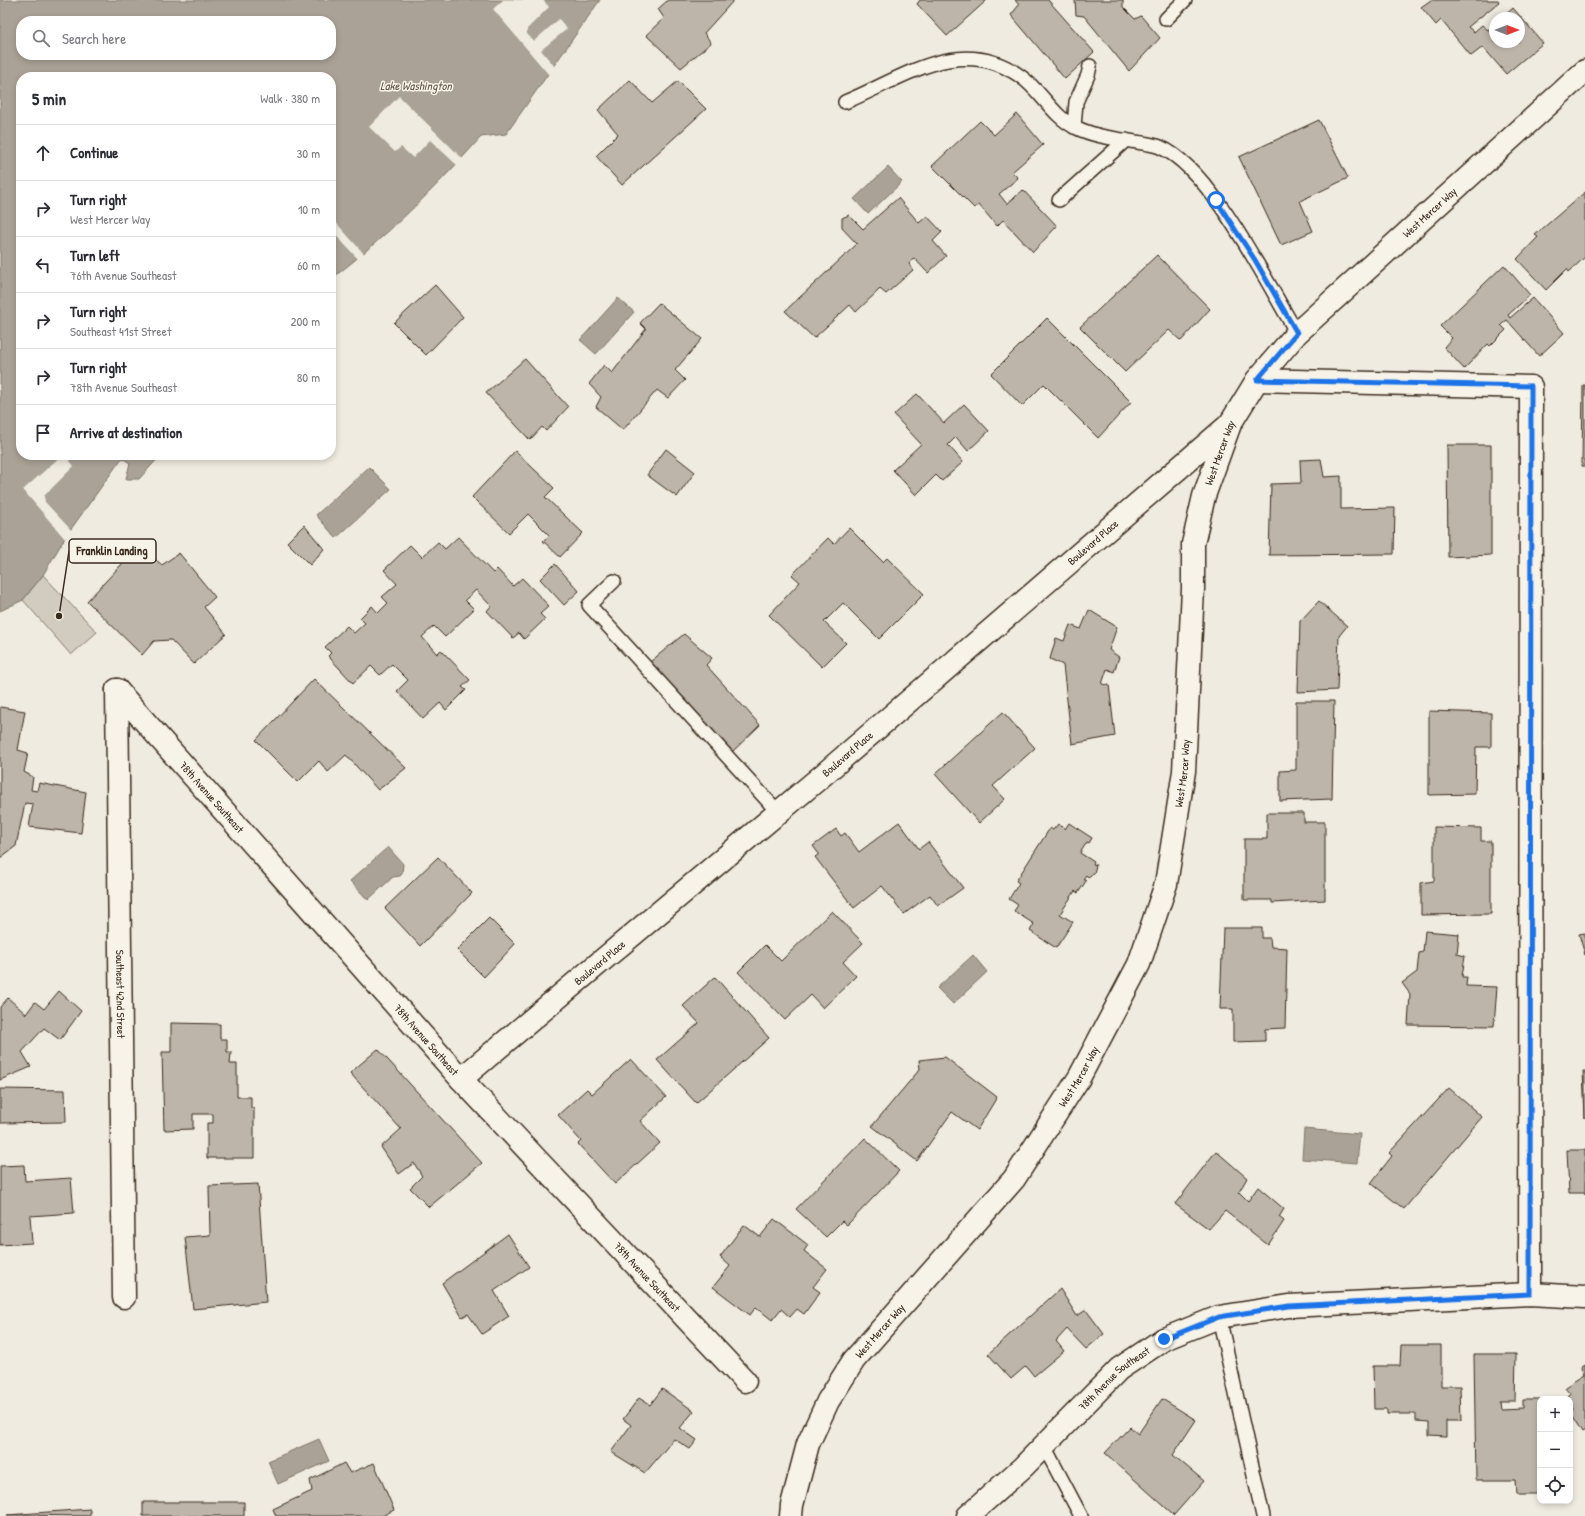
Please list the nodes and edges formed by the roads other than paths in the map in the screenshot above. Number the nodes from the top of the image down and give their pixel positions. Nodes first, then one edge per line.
1 (1185, 0) edge
2 (1166, 19) dead end
3 (1090, 66) dead end
4 (1585, 71) edge
5 (845, 102) dead end
6 (1074, 127) junction
7 (1126, 140) junction
8 (1059, 200) dead end
9 (1297, 333) junction
10 (1257, 380) junction
11 (1230, 424) junction
12 (614, 581) dead end
13 (117, 690) joint
14 (778, 812) junction
15 (461, 1079) junction
16 (1530, 1294) junction
17 (1585, 1296) edge
18 (124, 1297) dead end
19 (1219, 1317) junction
20 (746, 1381) dead end
21 (1044, 1446) junction
22 (791, 1516) edge
23 (968, 1516) edge
24 (1081, 1516) edge
25 (1263, 1516) edge

1 - 2 lane
3 - 6 lane
4 - 9 street, West Mercer Way
5 - 6 lane
6 - 7 lane
7 - 8 lane
7 - 9 lane
9 - 10 street, West Mercer Way
10 - 11 street, West Mercer Way
10 - 16 street
11 - 14 street, Boulevard Place
11 - 22 street, West Mercer Way
12 - 14 lane
13 - 15 street, 78th Avenue Southeast
13 - 18 street, Southeast 42nd Street
14 - 15 street, Boulevard Place
15 - 20 street, 78th Avenue Southeast
16 - 17 street, 78th Avenue Southeast
16 - 19 street, 78th Avenue Southeast
19 - 21 street, 78th Avenue Southeast
19 - 25 lane
21 - 23 street, 78th Avenue Southeast
21 - 24 lane

